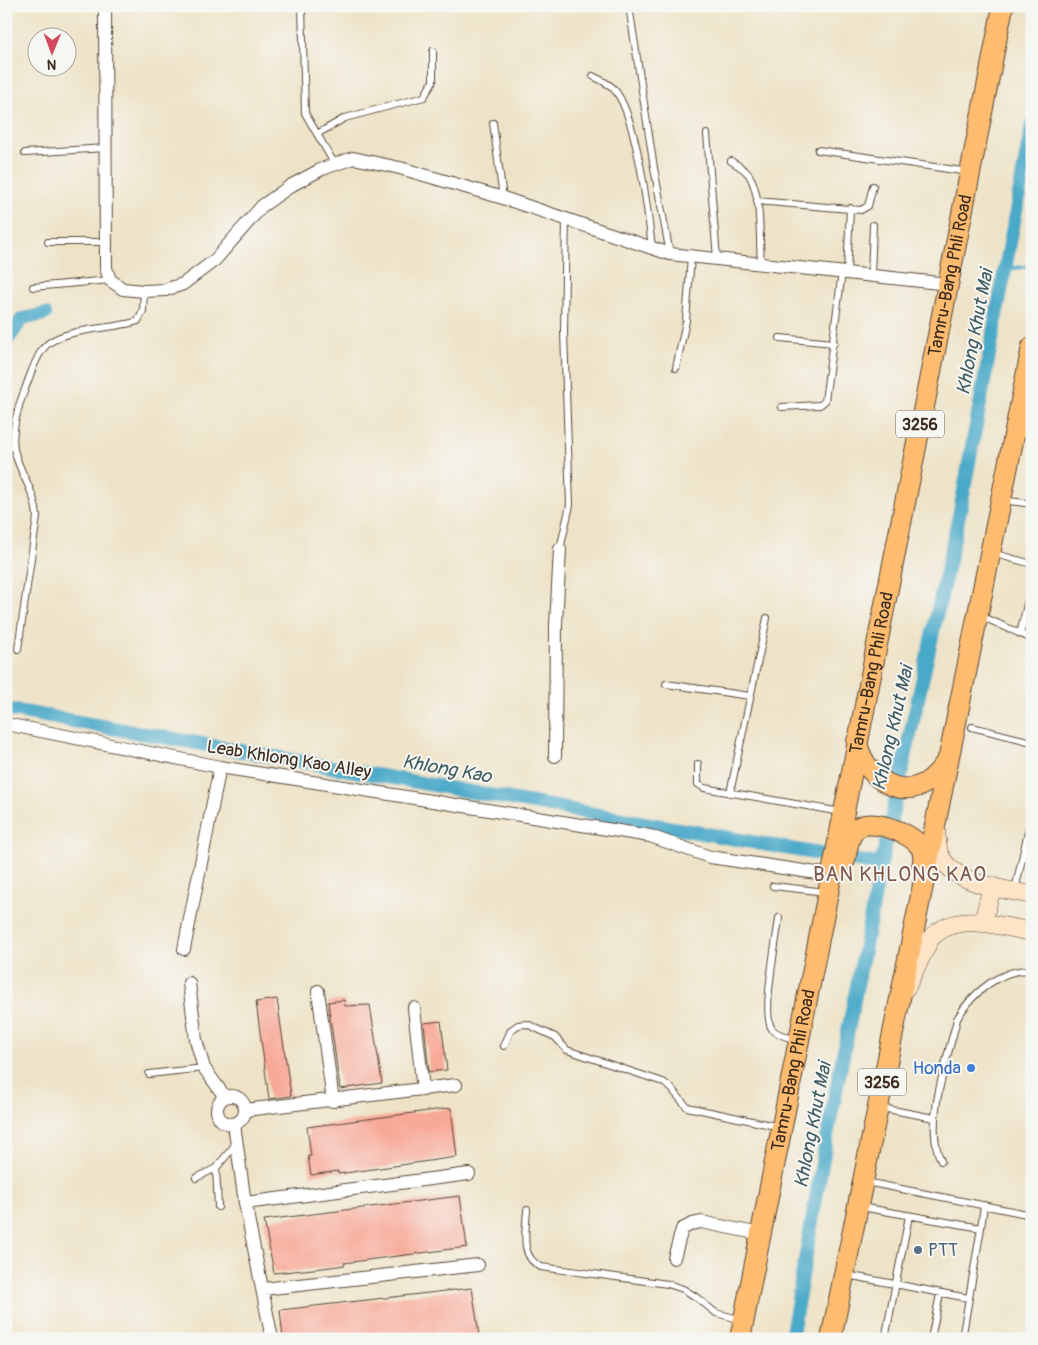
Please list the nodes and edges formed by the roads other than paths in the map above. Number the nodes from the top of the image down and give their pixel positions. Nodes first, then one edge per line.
1 (105, 6) edge
2 (302, 6) edge
3 (629, 6) edge
4 (1003, 6) edge
5 (433, 51) dead end
6 (593, 76) dead end
7 (493, 124) dead end
8 (317, 134) junction
9 (707, 134) dead end
10 (106, 148) junction
11 (818, 150) dead end
12 (25, 152) dead end
13 (731, 161) dead end
14 (334, 163) junction
15 (970, 172) junction
16 (873, 186) dead end
17 (504, 198) junction
18 (757, 201) junction
19 (850, 208) junction
20 (566, 218) junction
21 (872, 225) dead end
22 (48, 242) dead end
23 (106, 242) junction
24 (652, 248) junction
25 (670, 254) junction
26 (691, 257) junction
27 (717, 259) junction
28 (761, 263) junction
29 (844, 272) junction
30 (871, 276) junction
31 (110, 280) junction
32 (948, 284) junction
33 (33, 287) dead end
34 (144, 291) junction
35 (780, 338) dead end
36 (834, 343) junction
37 (1032, 348) edge
38 (676, 368) dead end
39 (1029, 373) edge
40 (782, 407) dead end
41 (1001, 500) junction
42 (1032, 504) edge
43 (560, 549) joint
44 (990, 552) junction
45 (1032, 564) edge
46 (1032, 584) edge
47 (978, 615) junction
48 (767, 618) dead end
49 (1020, 634) junction
50 (1032, 639) edge
51 (18, 649) dead end
52 (666, 684) dead end
53 (750, 696) junction
54 (6, 724) edge
55 (972, 727) dead end
56 (857, 741) junction
57 (1032, 742) edge
58 (555, 756) dead end
59 (949, 758) junction
60 (698, 764) dead end
61 (220, 767) junction
62 (730, 793) junction
63 (842, 813) junction
64 (1032, 814) edge
65 (935, 826) junction
66 (843, 842) junction
67 (833, 877) junction
68 (773, 886) dead end
69 (992, 886) junction
70 (1023, 893) edge
71 (779, 918) dead end
72 (983, 923) junction
73 (1032, 932) edge
74 (817, 943) junction
75 (184, 949) dead end
76 (1032, 970) edge
77 (189, 983) dead end
78 (318, 991) dead end
79 (898, 1003) junction
80 (414, 1008) dead end
81 (891, 1037) junction
82 (798, 1040) junction
83 (504, 1046) dead end
84 (204, 1068) junction
85 (149, 1074) dead end
86 (456, 1086) dead end
87 (423, 1090) junction
88 (225, 1097) junction
89 (333, 1101) junction
90 (877, 1107) junction
91 (245, 1110) junction
92 (934, 1118) junction
93 (234, 1124) junction
94 (781, 1128) junction
95 (235, 1145) junction
96 (941, 1161) dead end
97 (216, 1168) junction
98 (469, 1174) dead end
99 (196, 1178) dead end
100 (862, 1181) junction
101 (245, 1203) junction
102 (984, 1205) junction
103 (857, 1206) junction
104 (218, 1207) dead end
105 (527, 1210) dead end
106 (1032, 1215) edge
107 (909, 1216) junction
108 (981, 1228) junction
109 (760, 1234) junction
110 (674, 1258) dead end
111 (478, 1265) dead end
112 (844, 1274) junction
113 (896, 1285) junction
114 (263, 1289) junction
115 (940, 1294) junction
116 (968, 1298) junction
117 (742, 1329) edge
118 (272, 1339) edge
119 (831, 1339) edge
120 (884, 1339) edge
121 (931, 1339) edge
122 (962, 1339) edge

1 - 10 street
2 - 8 lane
3 - 25 lane
4 - 15 main road, Tamru-Bang Phli Road / 3256
5 - 8 lane
6 - 24 lane
7 - 17 lane
8 - 14 lane
9 - 27 lane
10 - 12 lane
10 - 23 street
11 - 15 lane
13 - 18 lane
14 - 17 street
14 - 34 street
15 - 32 main road, Tamru-Bang Phli Road / 3256
16 - 19 lane
17 - 20 street
18 - 19 lane
18 - 28 lane
19 - 29 lane
20 - 24 street
20 - 43 lane
21 - 30 lane
22 - 23 lane
23 - 31 street
24 - 25 street
25 - 26 street
26 - 27 street
26 - 38 lane
27 - 28 street
28 - 29 street
29 - 30 street
29 - 36 lane
30 - 32 street
31 - 33 lane
31 - 34 street
32 - 56 main road, Tamru-Bang Phli Road / 3256
34 - 51 lane
35 - 36 lane
36 - 40 lane
37 - 39 main road, 3256
39 - 41 main road, 3256
41 - 42 lane
41 - 44 main road, 3256
43 - 58 street
44 - 45 lane
44 - 47 main road, 3256
46 - 49 lane
47 - 49 lane
47 - 59 main road, 3256
48 - 53 lane
49 - 50 lane
52 - 53 lane
53 - 62 lane
54 - 61 street, Leab Khlong Kao Alley
55 - 57 lane
56 - 59 main road
56 - 63 main road, Tamru-Bang Phli Road / 3256
59 - 65 main road, 3256
60 - 62 lane
61 - 67 street, Leab Khlong Kao Alley
61 - 75 street
62 - 63 lane
63 - 66 main road, Tamru-Bang Phli Road / 3256
64 - 70 lane
65 - 69 main road
65 - 79 main road, 3256
66 - 67 main road, Tamru-Bang Phli Road / 3256
66 - 81 main road
67 - 68 lane
67 - 74 main road, Tamru-Bang Phli Road / 3256
67 - 74 main road
69 - 70 main road
69 - 72 main road
71 - 82 lane
72 - 73 main road
72 - 79 main road
74 - 82 main road, Tamru-Bang Phli Road / 3256
76 - 92 lane
77 - 84 street
78 - 89 street
79 - 81 main road, 3256
80 - 87 street
81 - 90 main road, 3256
82 - 94 main road, Tamru-Bang Phli Road / 3256
83 - 94 lane
84 - 85 lane
84 - 88 street
86 - 87 street
87 - 89 street
88 - 91 street
88 - 93 street
89 - 91 street
90 - 92 lane
90 - 100 main road, 3256
91 - 93 street
92 - 96 lane
93 - 95 street
94 - 109 main road, Tamru-Bang Phli Road / 3256
95 - 97 lane
95 - 101 street
97 - 99 lane
97 - 104 lane
98 - 101 street
100 - 102 lane
100 - 103 main road, 3256
101 - 114 street
102 - 106 lane
102 - 108 lane
103 - 107 lane
103 - 112 main road, 3256
105 - 117 lane
107 - 108 lane
107 - 113 lane
108 - 116 lane
109 - 110 street
109 - 117 main road, Tamru-Bang Phli Road / 3256
111 - 114 street
112 - 113 lane
112 - 119 main road, 3256
113 - 115 lane
113 - 120 lane
114 - 118 street
115 - 116 lane
115 - 121 lane
116 - 122 lane

